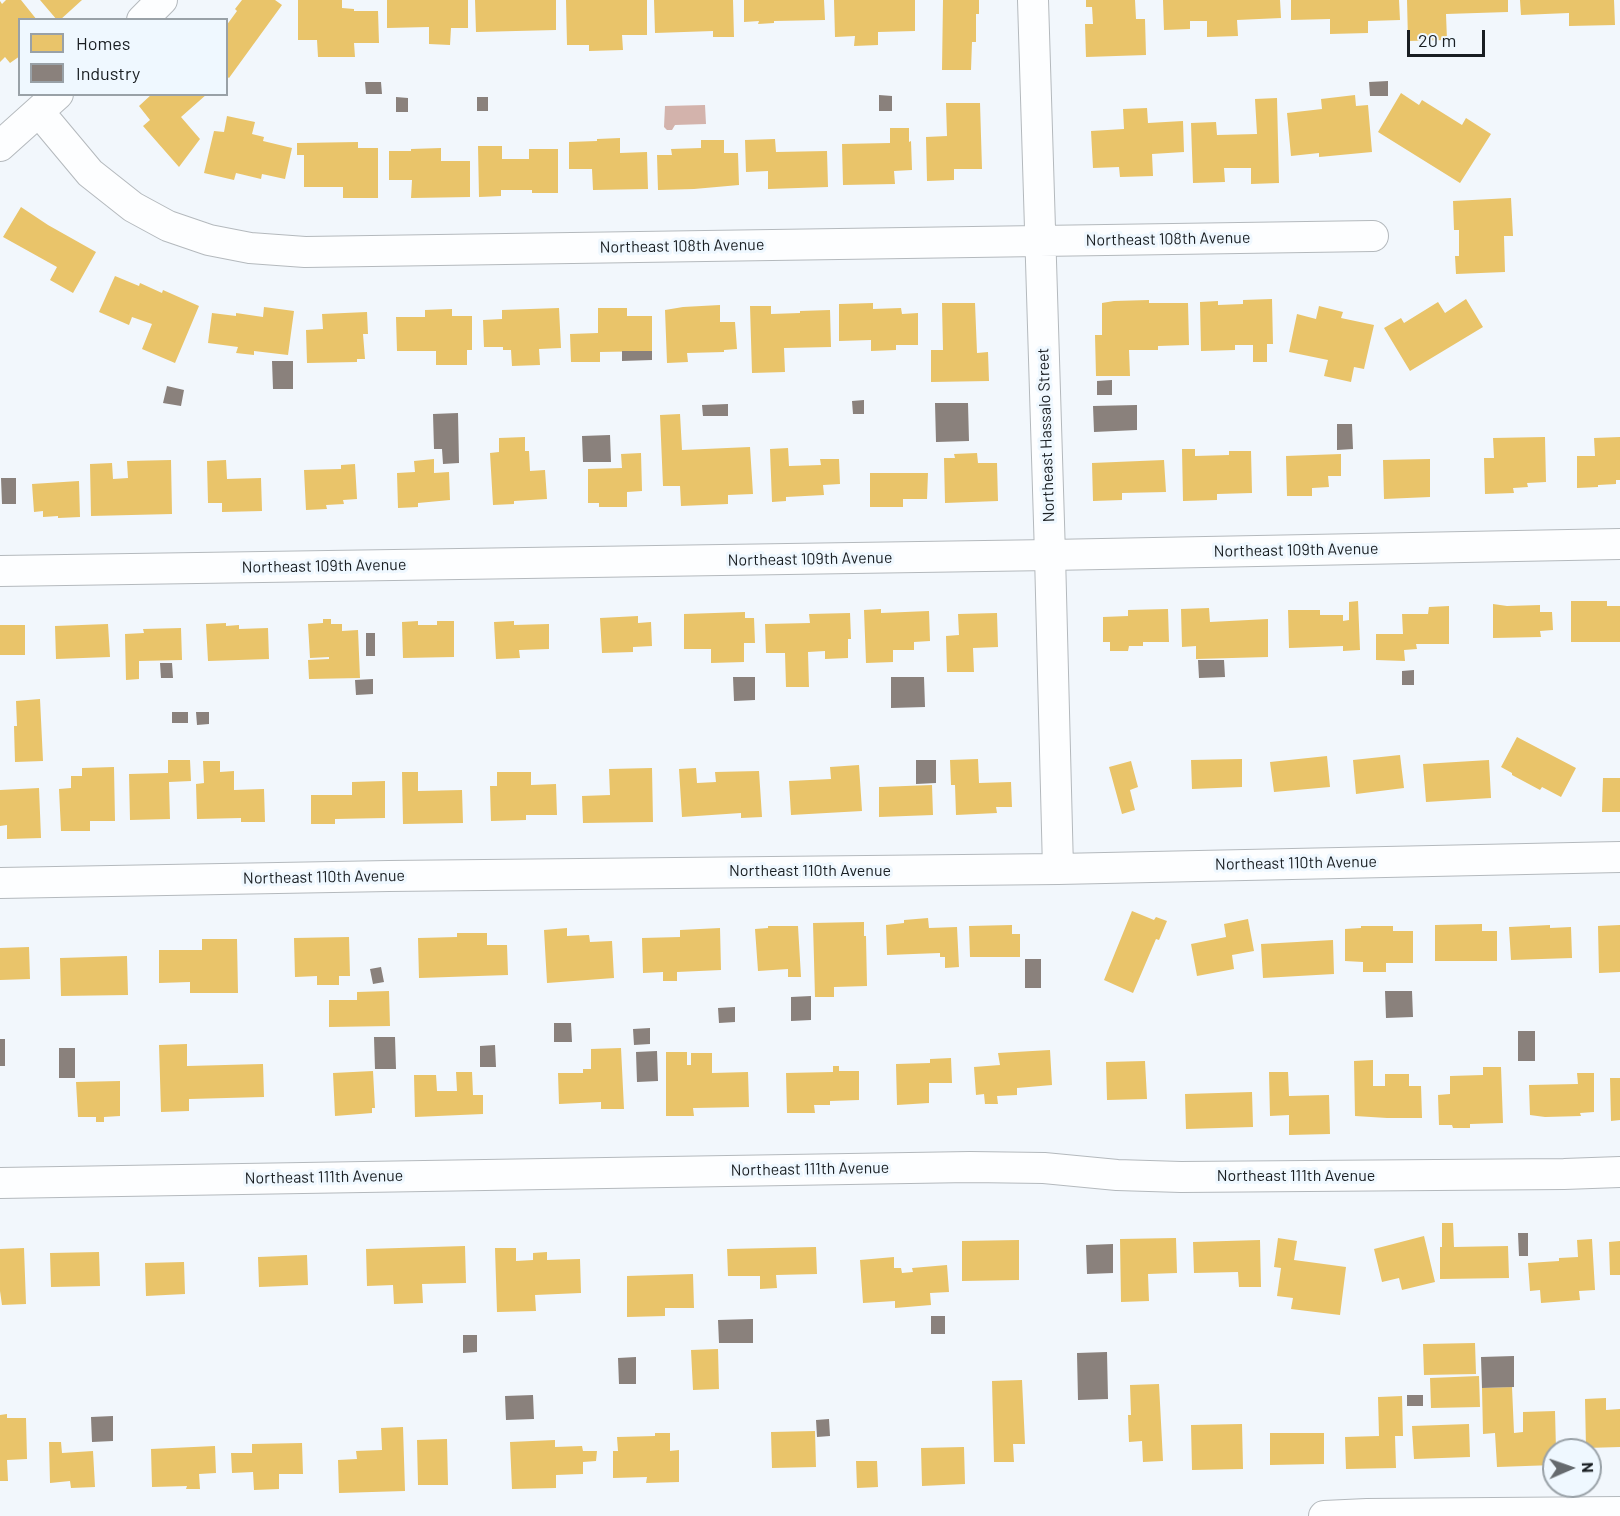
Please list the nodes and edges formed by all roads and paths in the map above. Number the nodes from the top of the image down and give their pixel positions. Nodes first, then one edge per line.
1 (162, 0) edge
2 (1033, 0) edge
3 (144, 18) edge
4 (49, 103) edge
5 (0, 146) edge
6 (1372, 236) dead end
7 (1039, 240) junction
8 (1620, 543) edge
9 (1050, 555) junction
10 (0, 571) edge
11 (1620, 857) edge
12 (1058, 869) junction
13 (0, 883) edge
14 (1620, 1172) edge
15 (0, 1183) edge
16 (1620, 1512) edge
17 (1323, 1516) edge

1 - 3 street
2 - 7 street, Northeast Hassalo Street
4 - 5 street
4 - 7 street, Northeast 108th Avenue
6 - 7 street, Northeast 108th Avenue
7 - 9 street, Northeast Hassalo Street
8 - 9 street, Northeast 109th Avenue
9 - 10 street, Northeast 109th Avenue
9 - 12 street, Northeast Hassalo Street
11 - 12 street, Northeast 110th Avenue
12 - 13 street, Northeast 110th Avenue
14 - 15 street, Northeast 111th Avenue
16 - 17 street

